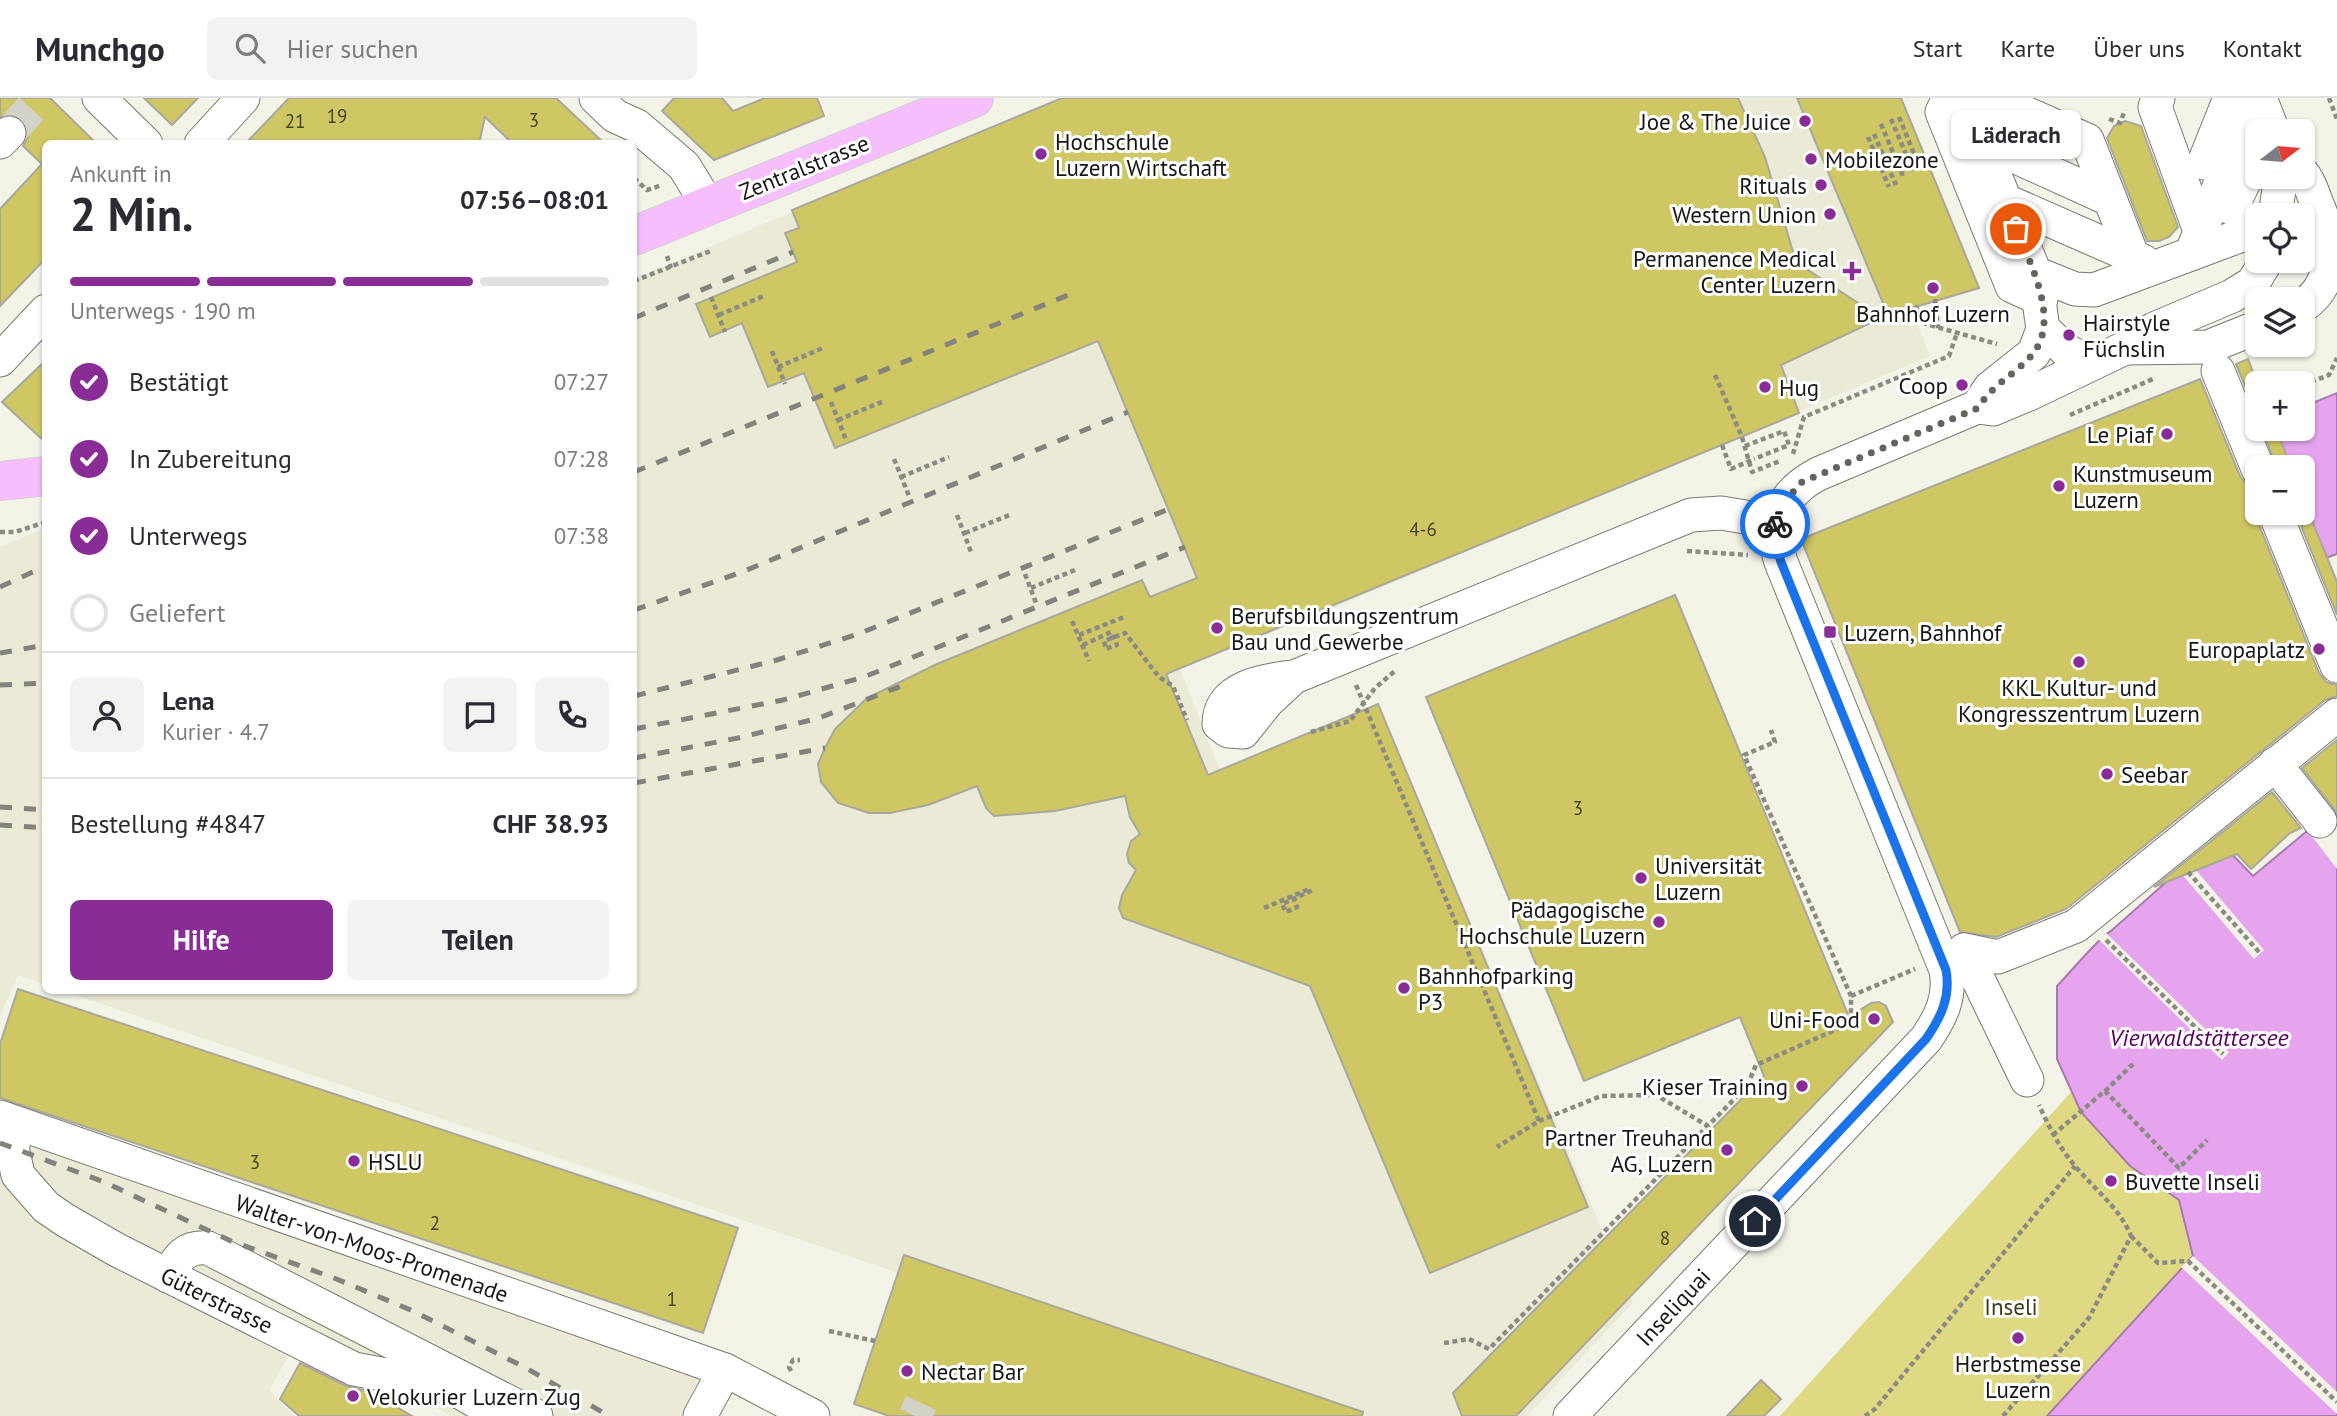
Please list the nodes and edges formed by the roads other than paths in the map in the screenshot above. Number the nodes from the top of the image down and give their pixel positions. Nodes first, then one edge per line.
1 (99, 98) edge
2 (243, 98) edge
3 (2158, 98) edge
4 (2181, 98) edge
5 (2206, 98) edge
6 (2230, 98) edge
7 (957, 101) edge
8 (614, 104) edge
9 (2166, 137) junction
10 (142, 140) edge
11 (205, 140) edge
12 (1983, 143) edge
13 (2245, 150) edge
14 (2245, 150) edge
15 (2310, 189) edge
16 (708, 205) junction
17 (2194, 221) junction
18 (2245, 231) edge
19 (2125, 233) junction
20 (637, 235) edge
21 (2259, 273) edge
22 (2315, 296) edge
23 (2040, 301) junction
24 (42, 315) edge
25 (2245, 332) edge
26 (2124, 348) junction
27 (0, 360) edge
28 (2090, 363) junction
29 (2218, 371) dead end
30 (1978, 408) junction
31 (0, 450) edge
32 (2252, 455) edge
33 (25, 479) edge
34 (2280, 525) edge
35 (1776, 536) junction
36 (2337, 666) edge
37 (1294, 677) dead end
38 (2337, 715) edge
39 (2275, 764) junction
40 (2320, 821) dead end
41 (2027, 1080) road end
42 (10, 1121) edge
43 (169, 1276) junction
44 (725, 1370) junction
45 (502, 1416) edge
46 (536, 1416) edge
47 (700, 1416) edge
48 (813, 1416) edge
49 (1570, 1416) edge

1 - 10 street
2 - 11 street
3 - 9 street
4 - 9 street
5 - 17 street
6 - 17 street
7 - 16 main road, Zentralstrasse
8 - 16 street
9 - 17 street
12 - 19 street
12 - 19 street
12 - 19 street
12 - 23 street
12 - 23 street
13 - 17 street
14 - 17 street
15 - 22 street
16 - 20 main road, Zentralstrasse
17 - 18 street
17 - 19 street
19 - 23 street
21 - 26 street
23 - 28 street
23 - 30 street
24 - 27 street
25 - 26 street
26 - 28 street
28 - 30 street
29 - 32 street
30 - 35 street
31 - 33 main road
34 - 36 street
35 - 37 street
35 - 49 street, Inseliquai
38 - 39 street
39 - 40 street
39 - 41 street
42 - 43 street, Güterstrasse
42 - 44 street, Walter-von-Moos-Promenade
43 - 45 street, Güterstrasse
43 - 46 street
44 - 47 street
44 - 48 street, Walter-von-Moos-Promenade

